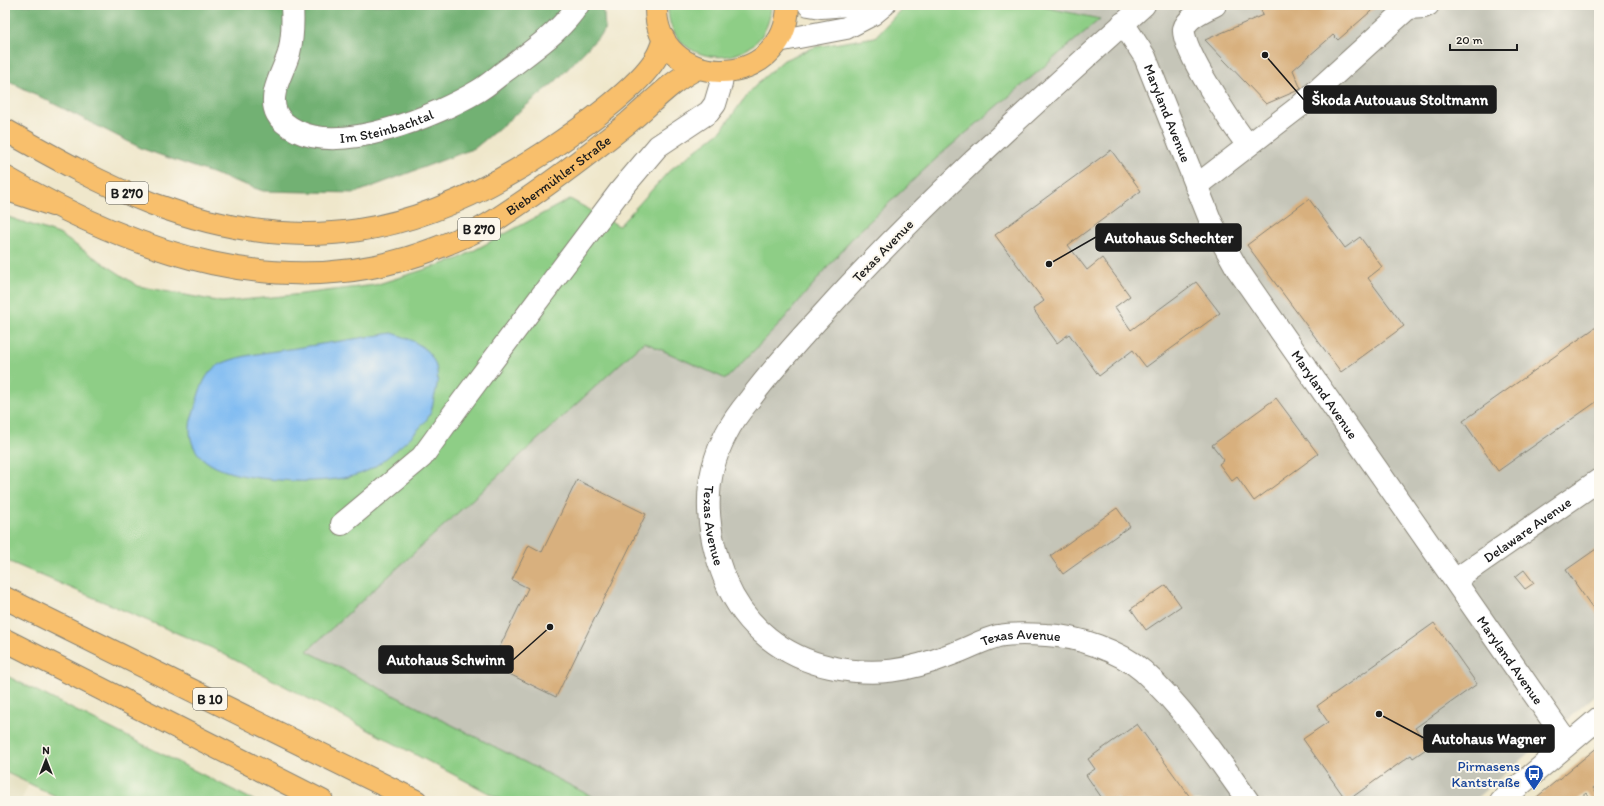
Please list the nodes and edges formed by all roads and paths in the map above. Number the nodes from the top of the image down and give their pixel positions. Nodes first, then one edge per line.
1 (292, 5) edge
2 (578, 5) edge
3 (656, 5) edge
4 (788, 5) edge
5 (809, 5) edge
6 (849, 5) edge
7 (884, 5) edge
8 (1144, 5) edge
9 (1215, 5) edge
10 (1414, 6) edge
11 (1123, 23) junction
12 (664, 39) junction
13 (778, 41) junction
14 (698, 68) junction
15 (722, 72) junction
16 (5, 130) edge
17 (1248, 145) junction
18 (5, 177) edge
19 (1196, 186) junction
20 (5, 189) edge
21 (53, 205) junction
22 (1599, 480) edge
23 (342, 524) dead end
24 (1455, 580) junction
25 (5, 598) edge
26 (5, 640) edge
27 (1599, 718) edge
28 (1568, 743) junction
29 (322, 801) edge
30 (416, 801) edge
31 (1248, 801) edge
32 (1502, 801) edge

1 - 2 street, Im Steinbachtal
3 - 12 main road
4 - 13 main road
5 - 6 street
7 - 13 street
8 - 11 street, Texas Avenue
9 - 17 street
10 - 17 street
11 - 19 street, Maryland Avenue
11 - 31 street, Texas Avenue
12 - 14 main road
12 - 16 main road, Biebermühler Straße / B 270
13 - 15 main road
14 - 15 main road
14 - 21 main road, Biebermühler Straße / B 270
15 - 23 street
17 - 19 street
18 - 21 main road, B 270
19 - 24 street, Maryland Avenue
20 - 21 main road
22 - 24 street, Delaware Avenue
24 - 28 street, Maryland Avenue
25 - 30 main road, B 10
26 - 29 main road
27 - 28 street
28 - 32 street

